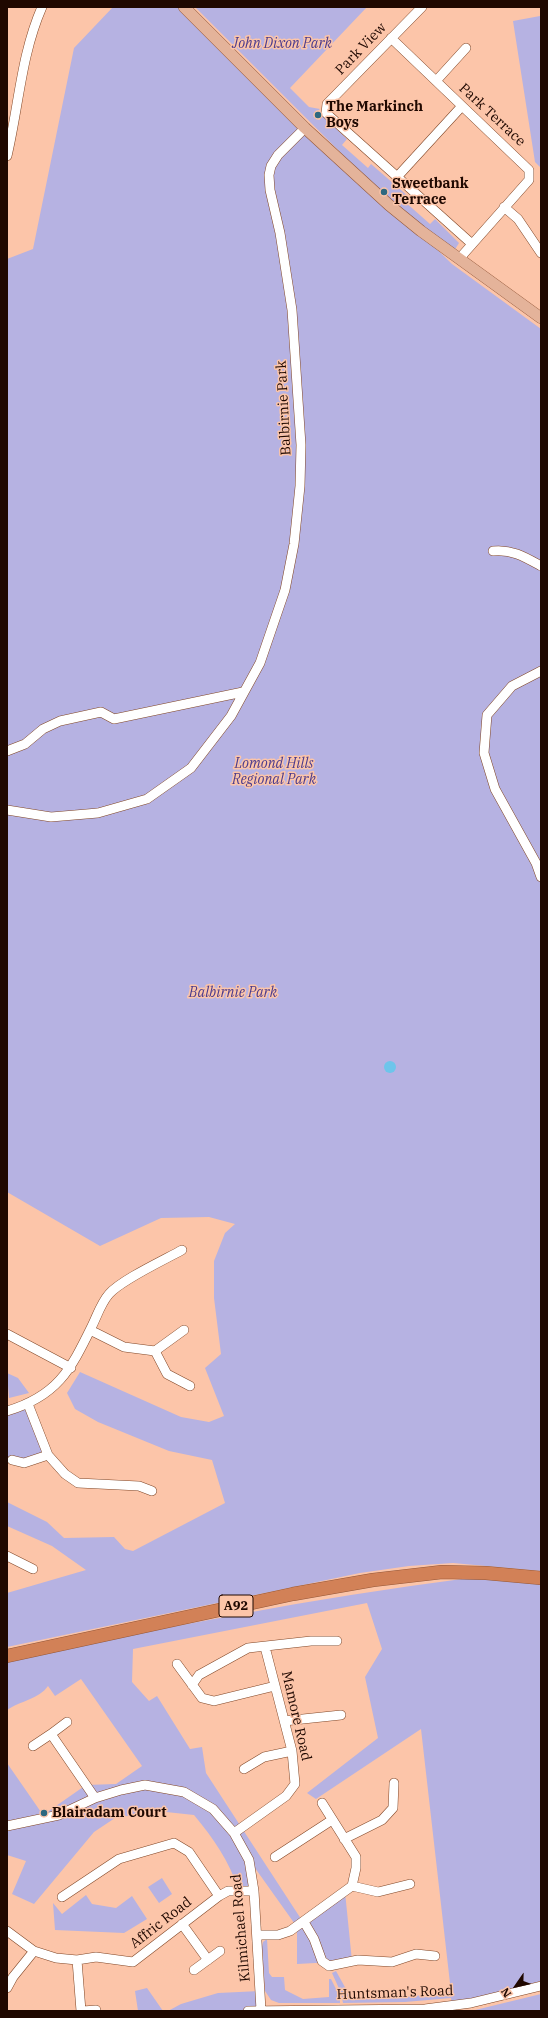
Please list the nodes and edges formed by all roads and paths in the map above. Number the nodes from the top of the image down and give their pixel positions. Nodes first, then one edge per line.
1 (42, 7) edge
2 (184, 7) edge
3 (422, 7) edge
4 (392, 38) junction
5 (466, 48) dead end
6 (436, 81) junction
7 (462, 106) junction
8 (305, 128) junction
9 (7, 156) edge
10 (397, 177) junction
11 (504, 207) junction
12 (472, 244) junction
13 (541, 253) edge
14 (459, 259) junction
15 (541, 318) edge
16 (493, 551) dead end
17 (541, 566) edge
18 (541, 671) edge
19 (243, 692) junction
20 (7, 751) edge
21 (7, 810) edge
22 (541, 877) edge
23 (182, 1250) dead end
24 (90, 1330) junction
25 (184, 1330) dead end
26 (7, 1334) edge
27 (155, 1351) junction
28 (70, 1368) junction
29 (190, 1386) dead end
30 (28, 1404) junction
31 (7, 1411) edge
32 (48, 1455) junction
33 (12, 1460) dead end
34 (152, 1491) dead end
35 (7, 1556) edge
36 (32, 1569) dead end
37 (541, 1578) edge
38 (337, 1641) dead end
39 (265, 1647) junction
40 (7, 1656) edge
41 (177, 1664) dead end
42 (192, 1685) junction
43 (275, 1686) junction
44 (341, 1715) dead end
45 (284, 1721) junction
46 (67, 1722) dead end
47 (51, 1734) junction
48 (33, 1746) dead end
49 (292, 1751) junction
50 (244, 1769) dead end
51 (394, 1782) dead end
52 (95, 1798) junction
53 (322, 1803) dead end
54 (332, 1820) junction
55 (7, 1826) edge
56 (234, 1833) junction
57 (344, 1840) junction
58 (275, 1857) dead end
59 (410, 1884) dead end
60 (352, 1886) junction
61 (254, 1891) junction
62 (219, 1896) junction
63 (62, 1897) dead end
64 (304, 1922) junction
65 (182, 1924) junction
66 (7, 1931) edge
67 (257, 1935) junction
68 (34, 1951) junction
69 (220, 1951) dead end
70 (435, 1956) dead end
71 (77, 1960) junction
72 (208, 1960) junction
73 (194, 1970) dead end
74 (541, 1986) edge
75 (7, 1988) edge
76 (96, 2010) edge
77 (261, 2010) edge
78 (82, 2011) edge
79 (248, 2011) edge

1 - 9 street
2 - 8 main road
3 - 4 street, Park View
4 - 6 street, Park Terrace
4 - 10 street, Park View
5 - 6 street
6 - 7 street, Park Terrace
7 - 10 street
7 - 11 street, Park Terrace
8 - 14 main road
8 - 19 street, Balbirnie Park
10 - 12 street
11 - 12 street
11 - 13 street
12 - 14 street
14 - 15 main road
16 - 17 street
18 - 22 street
19 - 20 street
19 - 21 street, Balbirnie Park
23 - 24 street
24 - 27 street
24 - 28 street
25 - 27 street
26 - 28 street
27 - 29 street
28 - 30 street
30 - 31 street
30 - 32 street
32 - 33 street
32 - 34 street
35 - 36 street
37 - 40 highway, A92
38 - 39 street
39 - 42 street
39 - 43 street, Mamore Road
41 - 42 street
42 - 43 street
43 - 45 street, Mamore Road
44 - 45 street
45 - 49 street, Mamore Road
46 - 47 street
47 - 48 street
47 - 52 street
49 - 50 street
49 - 56 street, Mamore Road
51 - 57 street
52 - 55 street, Kilmichael Road
52 - 56 street, Kilmichael Road
53 - 54 street
54 - 57 street
54 - 58 street
56 - 61 street, Kilmichael Road
57 - 60 street
59 - 60 street
60 - 64 street
61 - 62 street, Affric Road
61 - 67 street, Kilmichael Road
62 - 63 street
62 - 65 street, Affric Road
64 - 67 street
64 - 70 street
65 - 71 street, Affric Road
65 - 72 street
66 - 68 street, Affric Road
67 - 77 street, Kilmichael Road
68 - 71 street, Affric Road
68 - 75 street
69 - 72 street
71 - 78 street
72 - 73 street
74 - 77 street, Huntsman's Road
76 - 78 street
77 - 79 street, Huntsman's Road

